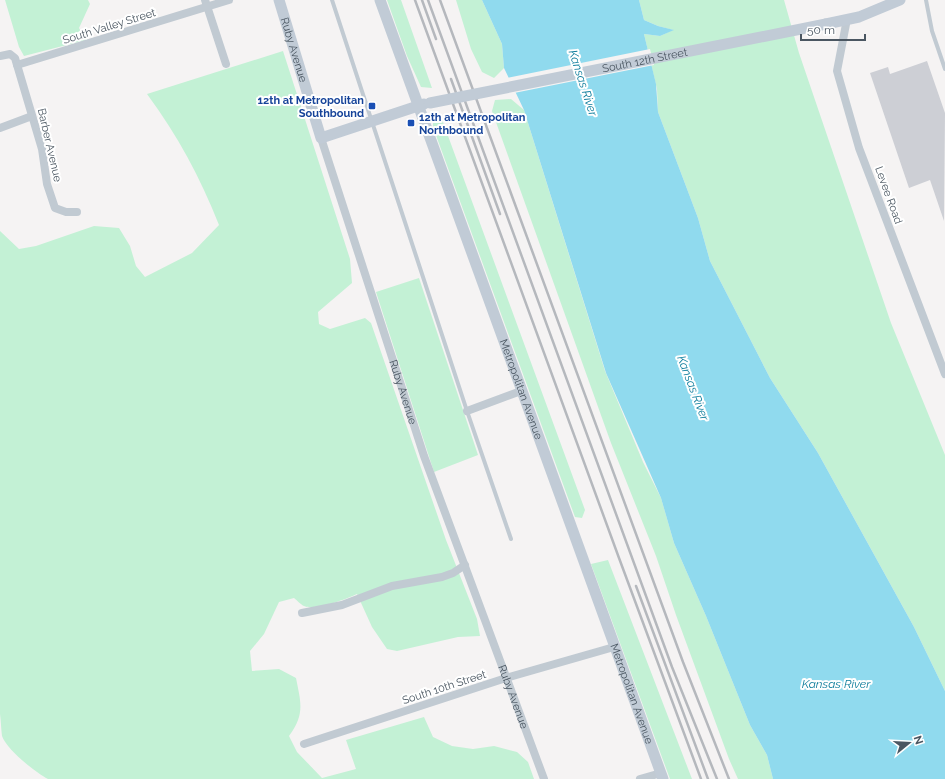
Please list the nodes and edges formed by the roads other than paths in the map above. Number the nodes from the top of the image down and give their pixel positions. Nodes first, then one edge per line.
1 (229, 0) edge
2 (279, 0) edge
3 (332, 0) edge
4 (380, 0) edge
5 (900, 0) edge
6 (926, 0) edge
7 (206, 4) edge
8 (847, 19) junction
9 (0, 56) edge
10 (226, 64) dead end
11 (17, 65) junction
12 (945, 69) edge
13 (417, 106) junction
14 (32, 116) junction
15 (371, 121) junction
16 (0, 128) edge
17 (320, 138) junction
18 (77, 212) dead end
19 (945, 374) edge
20 (521, 391) junction
21 (467, 411) junction
22 (511, 539) dead end
23 (465, 565) junction
24 (302, 613) dead end
25 (614, 647) junction
26 (506, 678) junction
27 (304, 744) dead end
28 (662, 776) edge
29 (544, 779) edge
30 (640, 779) edge

1 - 7 street, South Valley Street
2 - 17 main road, Ruby Avenue
3 - 15 lane
4 - 13 main road, Metropolitan Avenue
5 - 8 main road, South 12th Street
6 - 12 lane
7 - 10 street
7 - 11 street, South Valley Street
8 - 13 main road, South 12th Street, bridge
8 - 19 street, Levee Road
9 - 11 street
11 - 14 street, Barber Avenue
13 - 15 main road, South 12th Street
13 - 20 main road, Metropolitan Avenue
14 - 16 street
14 - 18 street, Barber Avenue
15 - 17 main road, South 12th Street
15 - 21 lane
17 - 23 street, Ruby Avenue
20 - 21 street
20 - 25 main road, Metropolitan Avenue
21 - 22 lane
23 - 24 street
23 - 26 street, Ruby Avenue
25 - 26 street, South 10th Street
25 - 28 main road, Metropolitan Avenue
26 - 27 street, South 10th Street
26 - 29 street, Ruby Avenue
28 - 30 street

